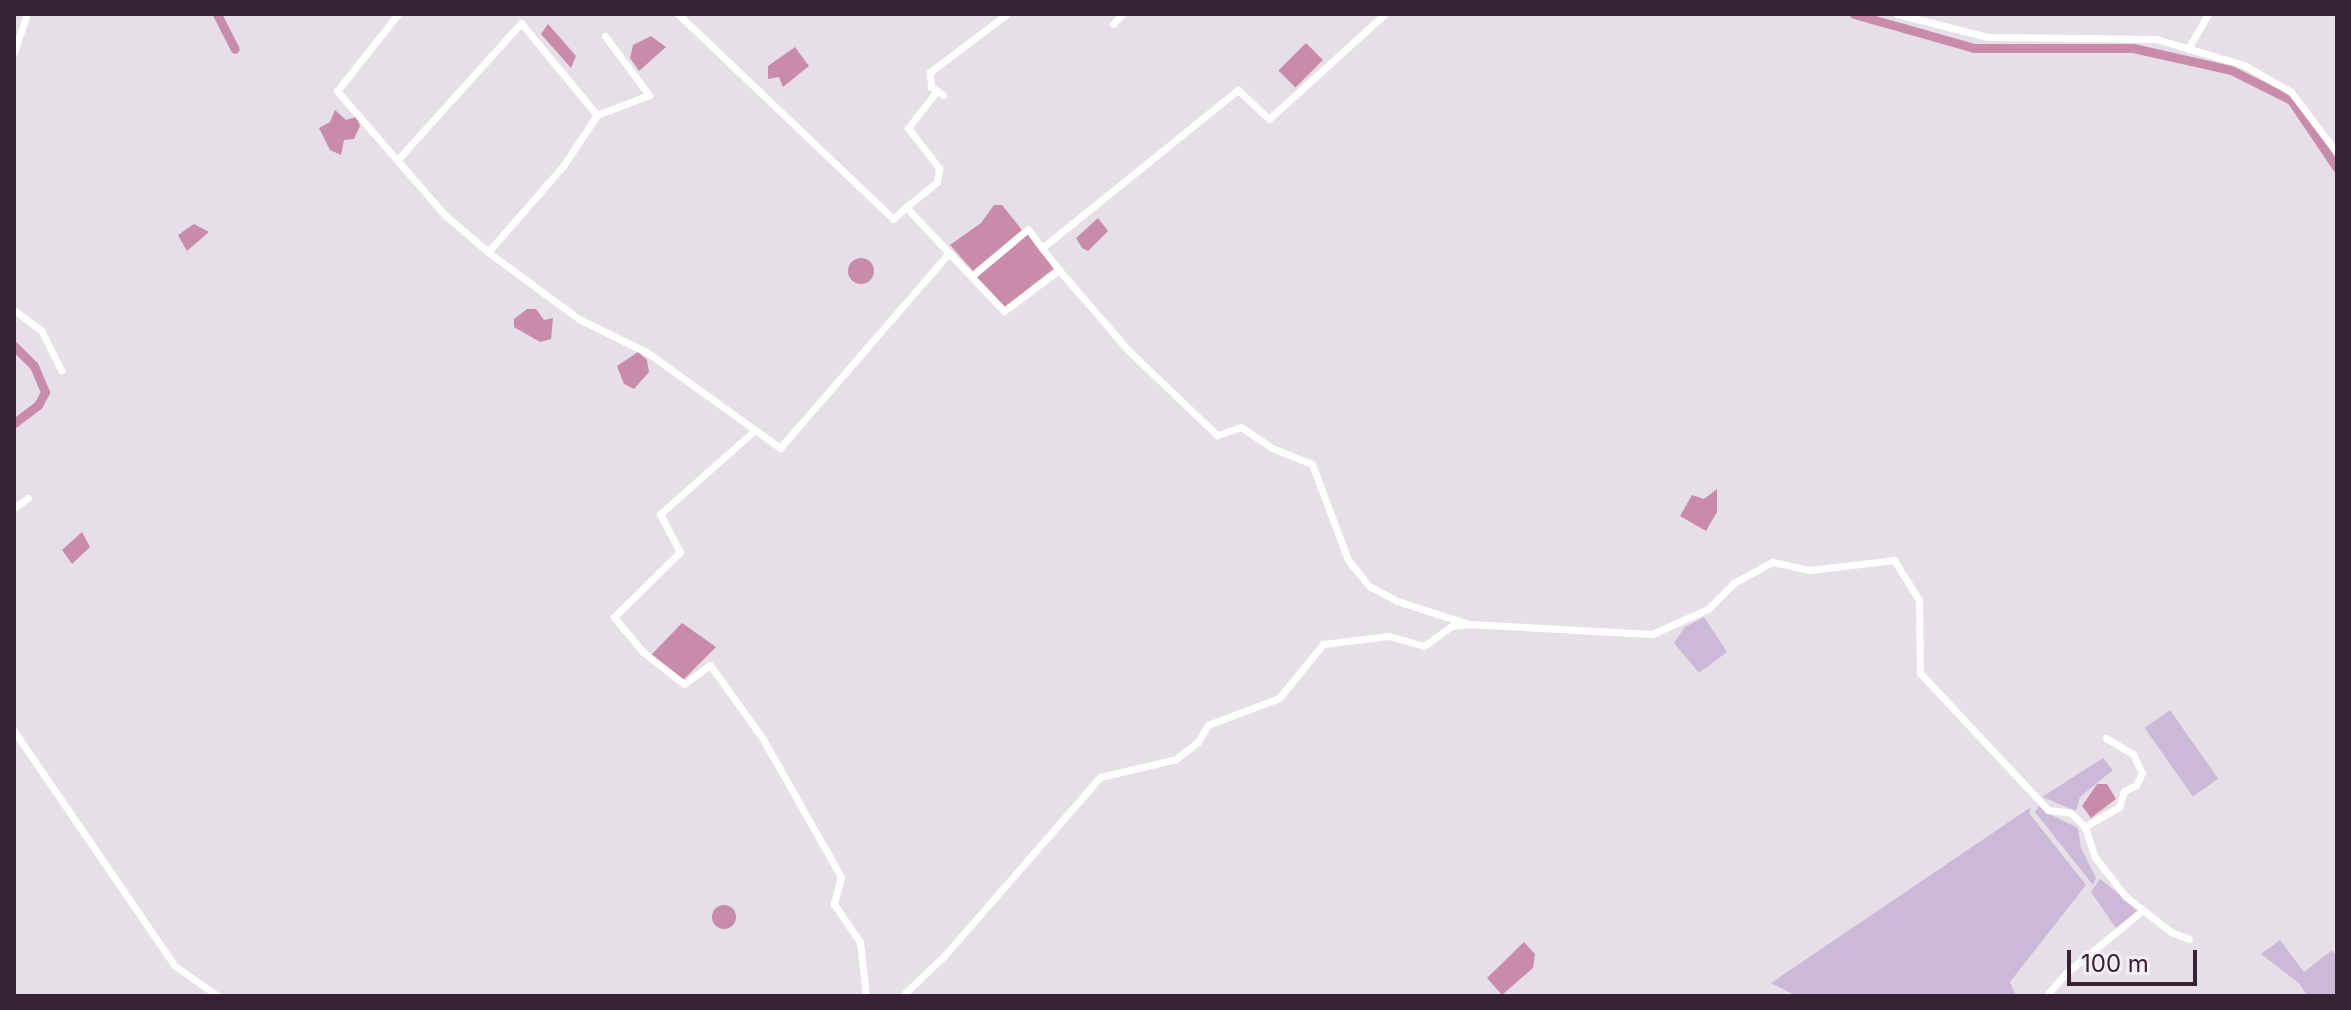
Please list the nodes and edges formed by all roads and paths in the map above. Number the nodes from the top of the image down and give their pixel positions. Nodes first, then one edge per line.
1 (27, 14) edge
2 (398, 14) edge
3 (678, 14) edge
4 (1007, 14) edge
5 (1122, 14) edge
6 (1385, 14) edge
7 (1897, 14) edge
8 (2208, 14) edge
9 (1113, 24) dead end
10 (605, 36) dead end
11 (2188, 49) junction
12 (14, 52) edge
13 (597, 115) junction
14 (2337, 153) edge
15 (399, 158) junction
16 (906, 207) junction
17 (1042, 248) junction
18 (488, 252) junction
19 (949, 253) junction
20 (1059, 270) junction
21 (972, 276) junction
22 (14, 310) edge
23 (61, 370) dead end
24 (755, 430) junction
25 (28, 498) dead end
26 (14, 508) edge
27 (1469, 624) junction
28 (14, 731) edge
29 (2106, 738) dead end
30 (2085, 827) junction
31 (2143, 910) junction
32 (2189, 939) dead end
33 (218, 996) edge
34 (866, 996) edge
35 (902, 996) edge
36 (2046, 996) edge

1 - 12 street
2 - 15 street
3 - 16 street
4 - 16 street
5 - 9 street
6 - 17 street
7 - 11 street
8 - 11 street
10 - 13 street
11 - 14 street
13 - 15 street
13 - 18 street
15 - 18 street
16 - 19 street
17 - 20 street
17 - 21 street
18 - 24 street
19 - 21 street
19 - 24 street
20 - 21 street
20 - 27 street
22 - 23 street
24 - 34 street
25 - 26 street
27 - 30 street
27 - 35 street
28 - 33 street
29 - 30 street
30 - 31 street
31 - 32 street
31 - 36 street

